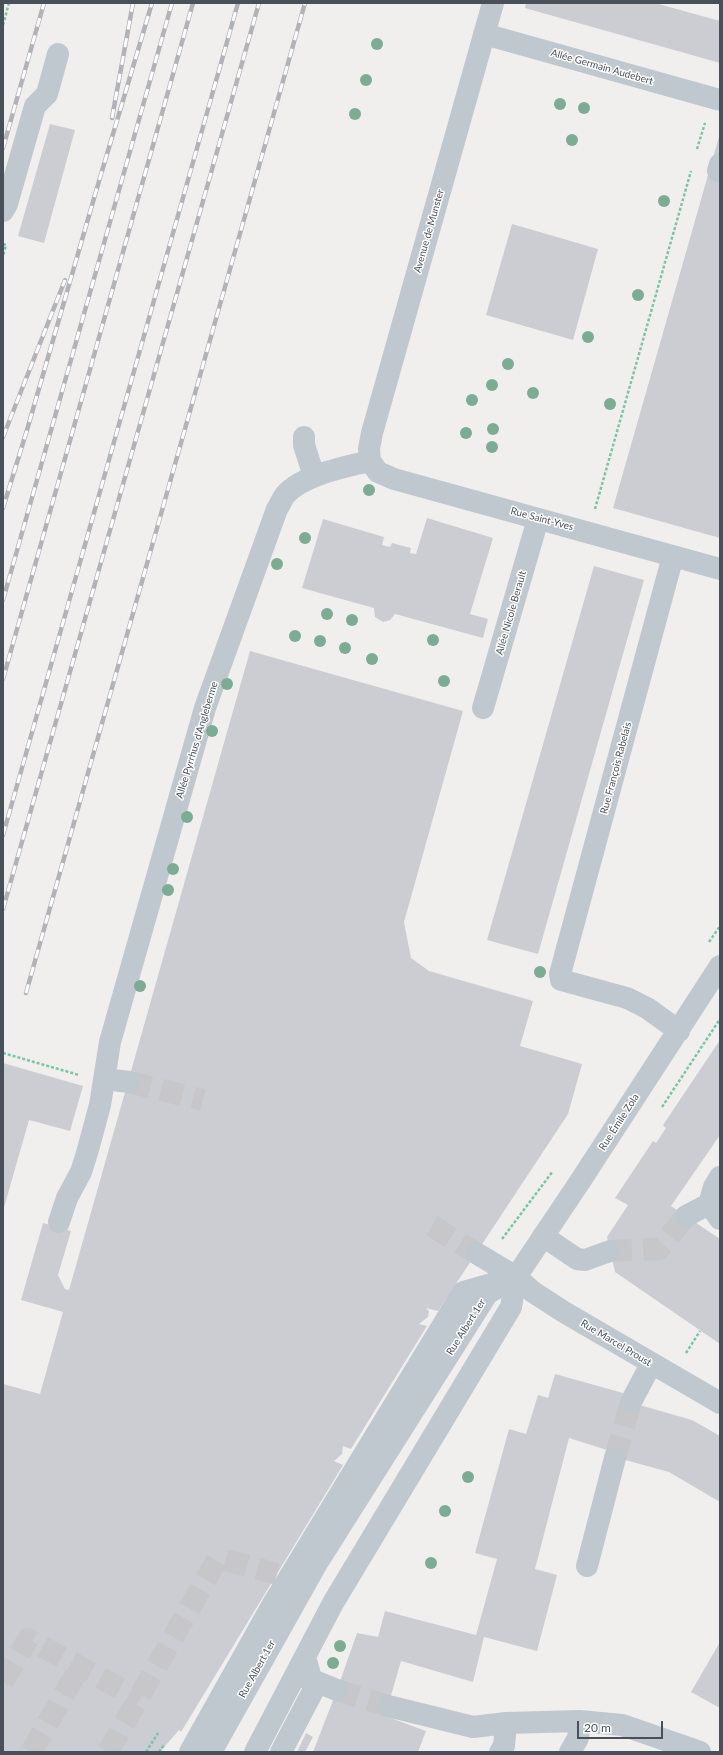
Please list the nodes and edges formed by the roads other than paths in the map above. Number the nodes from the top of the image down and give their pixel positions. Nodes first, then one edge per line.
1 (493, 3) edge
2 (484, 34) junction
3 (58, 54) dead end
4 (720, 100) edge
5 (3, 211) edge
6 (304, 437) dead end
7 (370, 461) junction
8 (314, 476) junction
9 (538, 519) junction
10 (673, 556) junction
11 (720, 569) edge
12 (482, 708) dead end
13 (720, 966) edge
14 (678, 1031) junction
15 (105, 1079) junction
16 (128, 1082) tunnel mouth
17 (720, 1178) edge
18 (714, 1212) edge
19 (686, 1216) tunnel mouth
20 (59, 1222) dead end
21 (543, 1236) junction
22 (610, 1250) tunnel mouth
23 (476, 1253) tunnel mouth
24 (516, 1277) junction
25 (651, 1364) junction
26 (631, 1402) tunnel mouth
27 (720, 1402) edge
28 (616, 1458) tunnel mouth
29 (587, 1566) dead end
30 (290, 1579) junction
31 (333, 1603) junction
32 (275, 1606) junction
33 (304, 1670) junction
34 (337, 1690) tunnel mouth
35 (388, 1706) tunnel mouth
36 (580, 1721) junction
37 (506, 1723) junction
38 (190, 1752) edge
39 (211, 1752) edge
40 (227, 1752) edge
41 (255, 1752) edge
42 (281, 1752) edge
43 (500, 1752) edge
44 (570, 1752) edge
45 (700, 1752) edge

1 - 2 street, Avenue de Munster
2 - 4 street, Allée Germain Audebert
2 - 7 street, Avenue de Munster
3 - 5 street
6 - 8 street
7 - 8 street, Allée Pyrrhus d'Angleberme
7 - 9 street, Rue Saint-Yves
8 - 15 street, Allée Pyrrhus d'Angleberme
9 - 10 street, Rue Saint-Yves
9 - 12 street, Allée Nicole Berault
10 - 11 street, Rue Saint-Yves
10 - 14 street, Rue François Rabelais
13 - 14 street, Rue Émile Zola
14 - 21 street, Rue Émile Zola
15 - 16 street
15 - 20 street, Allée Pyrrhus d'Angleberme
17 - 18 street
18 - 19 street
21 - 22 street
21 - 24 street, Rue Émile Zola
23 - 24 street, Rue Marcel Proust
24 - 25 street, Rue Marcel Proust
24 - 30 street, Rue Albert 1er
24 - 31 street
25 - 26 street
25 - 27 street, Rue Marcel Proust
28 - 29 street
30 - 31 street
30 - 32 street, Rue Albert 1er
31 - 33 street
32 - 38 street
32 - 39 street, Rue Albert 1er
32 - 40 street
33 - 34 street
33 - 41 street
33 - 42 street
35 - 37 street
36 - 37 street
36 - 44 street
36 - 45 street
37 - 43 street

